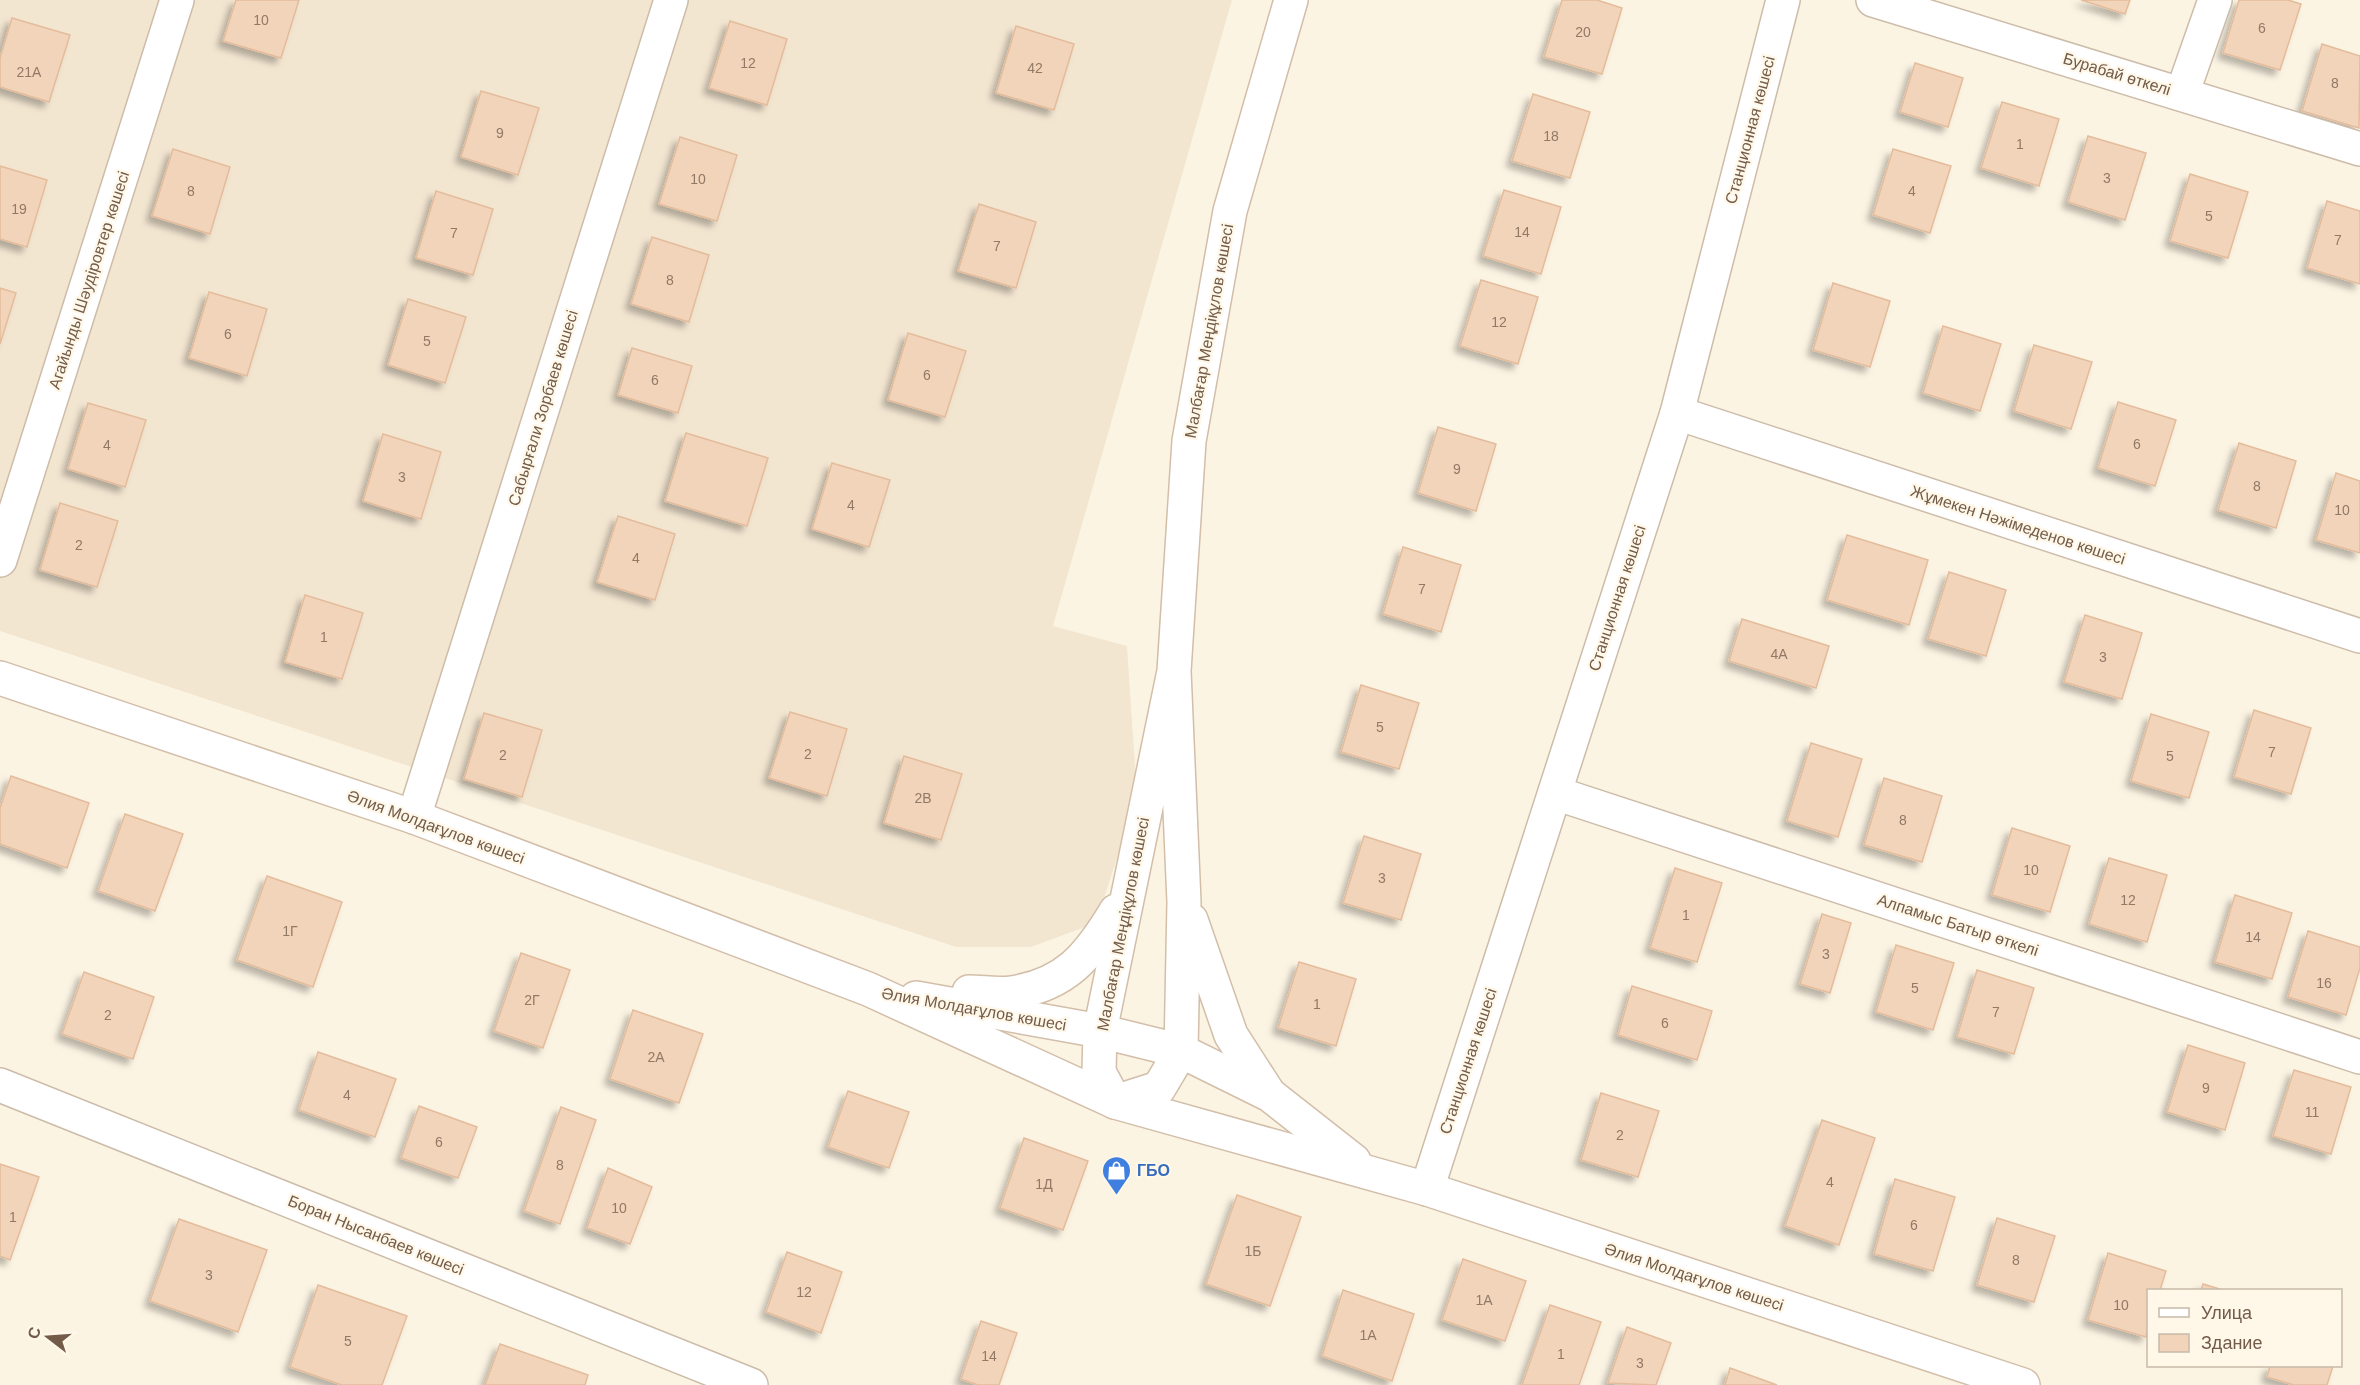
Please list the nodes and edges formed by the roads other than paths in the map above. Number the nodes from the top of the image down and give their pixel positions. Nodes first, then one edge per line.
1 (177, 0) edge
2 (671, 0) edge
3 (1292, 0) edge
4 (1784, 0) edge
5 (1873, 0) edge
6 (2214, 0) edge
7 (2182, 94) junction
8 (2360, 149) edge
9 (1677, 413) junction
10 (0, 560) edge
11 (2360, 636) edge
12 (1173, 671) junction
13 (0, 678) edge
14 (1555, 793) junction
15 (414, 817) junction
16 (1130, 887) junction
17 (1184, 902) junction
18 (868, 989) junction
19 (1100, 1031) junction
20 (1181, 1051) junction
21 (2360, 1057) edge
22 (0, 1085) edge
23 (1270, 1095) junction
24 (1115, 1102) junction
25 (1365, 1170) junction
26 (1427, 1189) junction
27 (751, 1385) edge
28 (2023, 1385) edge

1 - 10 street, Агайынды Шәудіровтер көшесi
2 - 15 street, Сабырғали Зорбаев көшесі
3 - 12 street, Малбағар Меңдіқұлов көшесі
4 - 9 street, Станционная көшесі
5 - 7 street, Бурабай өткелі
6 - 7 street
7 - 8 street, Бурабай өткелі
9 - 11 street, Жұмекен Нәжімеденов көшесі
9 - 14 street, Станционная көшесі
12 - 16 street, Малбағар Меңдіқұлов көшесі
12 - 17 street, Малбағар Меңдіқұлов көшесі
13 - 15 street, Әлия Молдағұлов көшесі
14 - 21 street, Алпамыс Батыр өткелі
14 - 26 street, Станционная көшесі
15 - 18 street, Әлия Молдағұлов көшесі
16 - 18 street
16 - 19 street, Малбағар Меңдіқұлов көшесі
17 - 20 street, Малбағар Меңдіқұлов көшесі
17 - 23 street
18 - 19 street, Әлия Молдағұлов көшесі
18 - 24 street, Әлия Молдағұлов көшесі
19 - 20 street, Әлия Молдағұлов көшесі
19 - 24 street, Малбағар Меңдіқұлов көшесі
20 - 23 street, Әлия Молдағұлов көшесі
20 - 24 street, Малбағар Меңдіқұлов көшесі
22 - 27 street, Боран Нысанбаев көшесі
23 - 25 street, Әлия Молдағұлов көшесі
24 - 25 street, Әлия Молдағұлов көшесі
25 - 26 street, Әлия Молдағұлов көшесі
26 - 28 street, Әлия Молдағұлов көшесі

